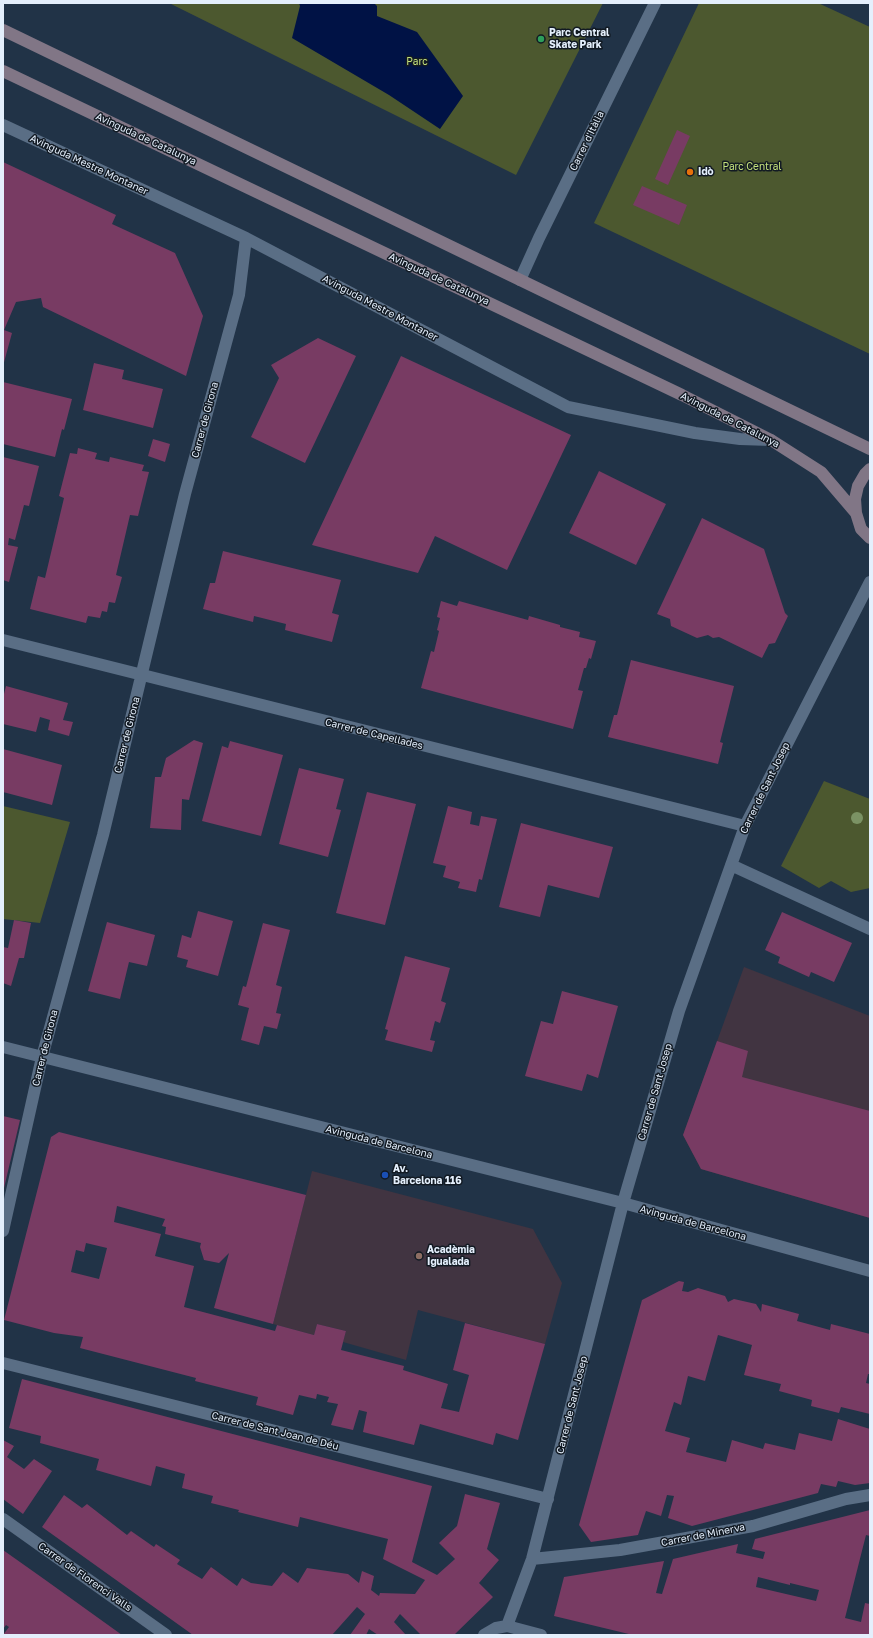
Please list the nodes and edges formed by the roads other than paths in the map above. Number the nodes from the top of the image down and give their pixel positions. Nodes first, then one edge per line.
1 (656, 3) edge
2 (3, 30) edge
3 (3, 71) edge
4 (3, 125) edge
5 (246, 238) junction
6 (520, 280) junction
7 (771, 440) junction
8 (870, 449) edge
9 (870, 469) edge
10 (856, 513) junction
11 (870, 538) edge
12 (870, 582) edge
13 (3, 640) edge
14 (142, 676) junction
15 (745, 826) junction
16 (731, 865) junction
17 (870, 929) edge
18 (3, 1047) edge
19 (42, 1057) junction
20 (623, 1203) junction
21 (3, 1231) edge
22 (870, 1271) edge
23 (3, 1363) edge
24 (870, 1496) edge
25 (548, 1499) junction
26 (3, 1519) edge
27 (532, 1559) junction
28 (510, 1631) edge
29 (166, 1635) edge
30 (484, 1635) edge
31 (540, 1635) edge

1 - 6 street, Carrer d'Itàlia
2 - 6 street
3 - 7 street, Avinguda de Catalunya
4 - 5 street, Avinguda Mestre Montaner
5 - 7 street, Avinguda Mestre Montaner
5 - 14 street, Carrer de Girona
6 - 8 street
7 - 10 street, Avinguda de Catalunya
9 - 10 street
10 - 11 street
12 - 15 street, Carrer de Sant Josep
13 - 14 street, Carrer de Capellades
14 - 15 street, Carrer de Capellades
14 - 19 street, Carrer de Girona
15 - 16 street, Carrer de Sant Josep
16 - 17 street
16 - 20 street, Carrer de Sant Josep
18 - 19 street, Avinguda de Barcelona
19 - 20 street, Avinguda de Barcelona
19 - 21 street, Carrer de Girona
20 - 22 street, Avinguda de Barcelona
20 - 25 street, Carrer de Sant Josep
23 - 25 street, Carrer de Sant Joan de Déu
24 - 27 street, Carrer de Minerva
25 - 27 street, Carrer de Sant Josep
26 - 29 street, Carrer de Florenci Valls
27 - 28 street, Carrer de Sant Josep
28 - 30 street
28 - 31 street

